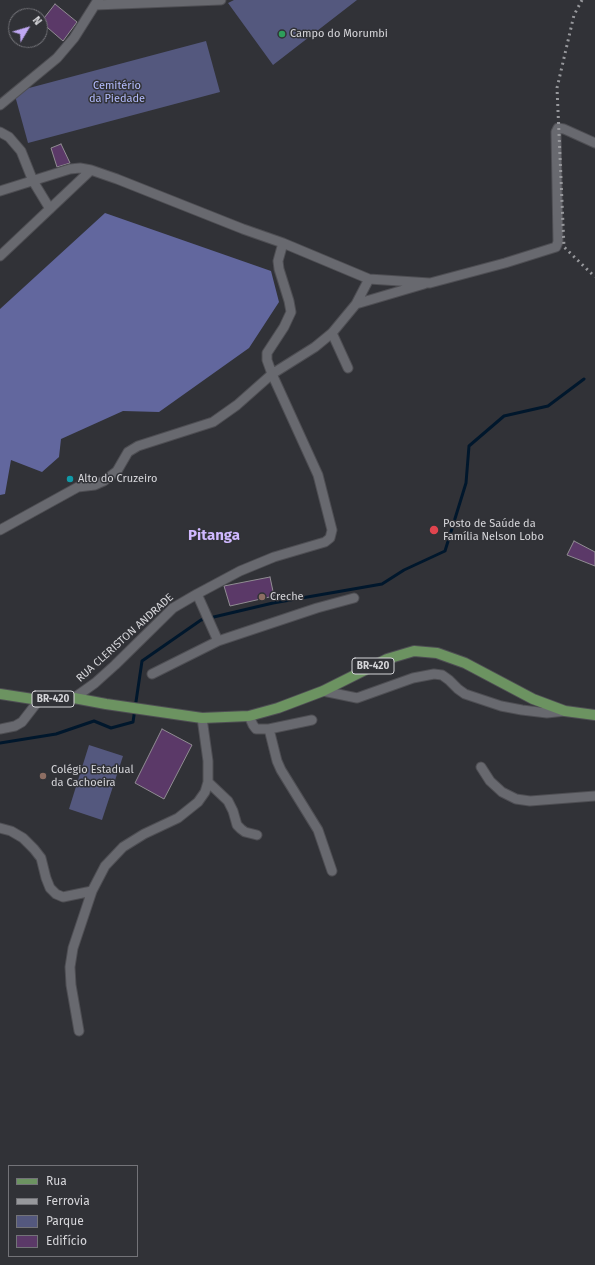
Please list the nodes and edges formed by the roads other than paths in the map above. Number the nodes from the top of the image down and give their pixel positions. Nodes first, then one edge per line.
1 (221, 0) edge
2 (191, 1) edge
3 (97, 2) edge
4 (0, 105) edge
5 (0, 132) edge
6 (595, 143) edge
7 (91, 170) junction
8 (33, 181) junction
9 (0, 191) edge
10 (50, 209) junction
11 (283, 243) junction
12 (0, 256) edge
13 (369, 279) junction
14 (430, 283) junction
15 (356, 304) junction
16 (332, 333) junction
17 (348, 368) dead end
18 (272, 374) junction
19 (0, 530) edge
20 (196, 594) junction
21 (354, 598) dead end
22 (218, 641) junction
23 (152, 674) dead end
24 (323, 691) junction
25 (0, 694) edge
26 (74, 698) junction
27 (39, 700) junction
28 (565, 711) junction
29 (595, 715) edge
30 (248, 716) junction
31 (202, 718) junction
32 (312, 720) dead end
33 (0, 729) edge
34 (269, 729) junction
35 (481, 767) dead end
36 (208, 782) junction
37 (595, 796) edge
38 (0, 828) edge
39 (256, 835) dead end
40 (332, 871) dead end
41 (92, 891) junction
42 (79, 1031) dead end

1 - 2 street
2 - 3 street
3 - 4 street
5 - 8 street
6 - 14 street
7 - 8 street
7 - 10 street
7 - 11 street
8 - 9 street
8 - 10 street
10 - 12 street
11 - 13 street
11 - 18 street
13 - 14 street
13 - 15 street
14 - 15 street
15 - 16 street
16 - 17 street
16 - 18 street
18 - 19 street
18 - 20 street, RUA CLERISTON ANDRADE
20 - 22 street
20 - 26 street, RUA CLERISTON ANDRADE
21 - 22 street
22 - 23 street
24 - 28 street
24 - 28 main road, BR-420
24 - 30 main road, BR-420
25 - 27 main road, BR-420
26 - 27 main road, BR-420
26 - 31 main road, BR-420
27 - 33 street
28 - 29 main road, BR-420
30 - 31 main road, BR-420
30 - 34 street
31 - 36 street
32 - 34 street
34 - 40 street
35 - 37 street
36 - 39 street
36 - 41 street
38 - 41 street
41 - 42 street

